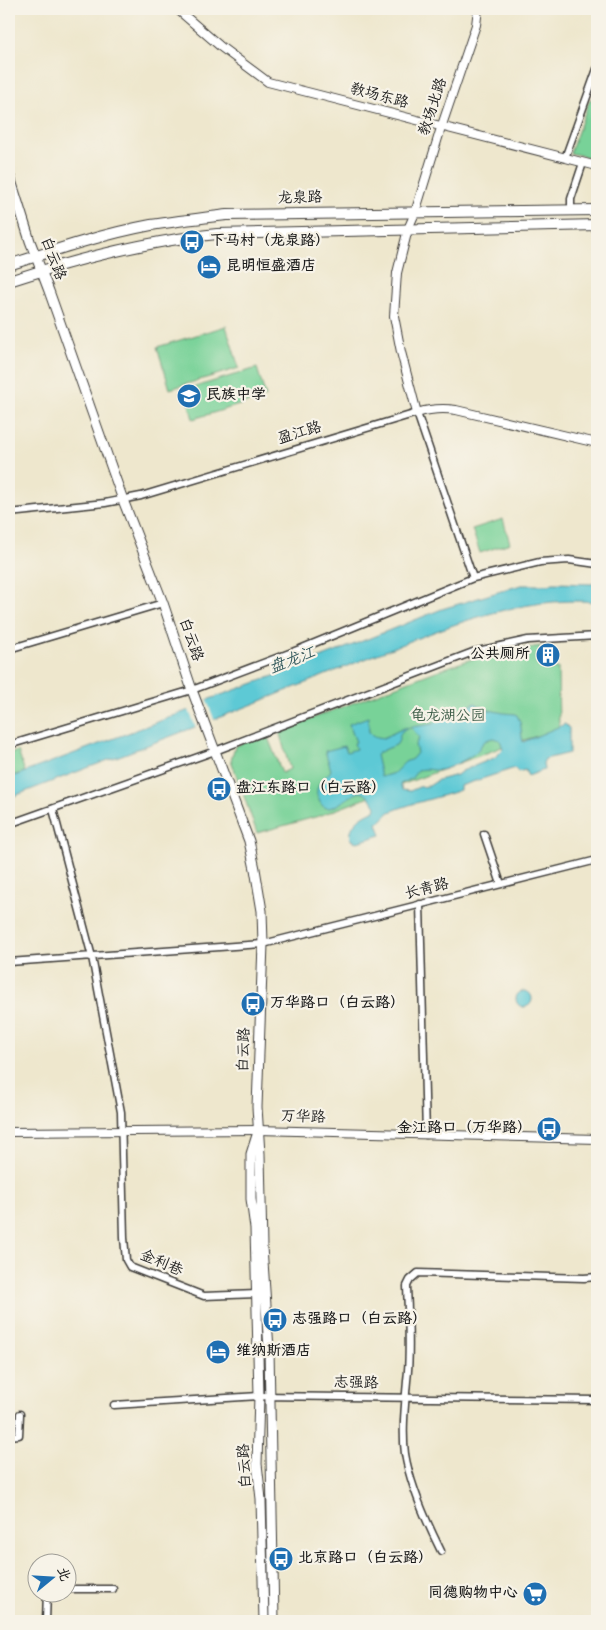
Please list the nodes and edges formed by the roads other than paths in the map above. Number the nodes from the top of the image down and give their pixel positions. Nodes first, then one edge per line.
1 (177, 9) edge
2 (478, 9) edge
3 (597, 69) edge
4 (441, 128) junction
5 (565, 158) junction
6 (583, 163) junction
7 (597, 166) edge
8 (9, 174) edge
9 (571, 210) junction
10 (597, 210) edge
11 (415, 213) junction
12 (597, 225) edge
13 (408, 229) junction
14 (35, 256) junction
15 (9, 264) edge
16 (41, 271) junction
17 (9, 281) edge
18 (417, 413) junction
19 (597, 443) edge
20 (122, 500) junction
21 (9, 514) edge
22 (597, 564) edge
23 (474, 578) junction
24 (162, 603) junction
25 (597, 636) edge
26 (9, 649) edge
27 (192, 690) junction
28 (9, 745) edge
29 (215, 751) junction
30 (53, 809) junction
31 (9, 824) edge
32 (484, 834) dead end
33 (597, 860) edge
34 (500, 884) junction
35 (420, 904) junction
36 (262, 944) junction
37 (92, 957) junction
38 (9, 962) edge
39 (122, 1130) junction
40 (258, 1130) junction
41 (9, 1132) edge
42 (426, 1135) junction
43 (597, 1139) edge
44 (597, 1277) edge
45 (256, 1294) junction
46 (259, 1396) junction
47 (269, 1396) junction
48 (404, 1398) junction
49 (597, 1400) edge
50 (114, 1405) dead end
51 (20, 1414) dead end
52 (9, 1436) edge
53 (441, 1550) dead end
54 (78, 1589) edge
55 (113, 1589) dead end
56 (47, 1602) edge
57 (46, 1621) edge
58 (264, 1621) edge
59 (274, 1621) edge

1 - 4 street, 教场东路
2 - 4 street, 教场北路
3 - 5 street
4 - 5 street, 教场东路
4 - 11 street, 教场北路
5 - 6 street, 教场东路
6 - 7 street, 教场东路
6 - 9 street
8 - 14 main road, 白云路
9 - 10 main road, 龙泉路
9 - 11 main road, 龙泉路
11 - 13 street, 教场北路
11 - 14 main road, 龙泉路
12 - 13 main road
13 - 16 main road
13 - 18 street, 教场北路
14 - 15 main road, 龙泉路
14 - 16 main road, 白云路
16 - 17 main road
16 - 20 main road, 白云路
18 - 19 street, 盈江路
18 - 20 street, 盈江路
18 - 23 street
20 - 21 street, 盈江路
20 - 24 main road, 白云路
22 - 23 street
23 - 27 street
24 - 26 street
24 - 27 main road, 白云路
25 - 29 street
27 - 28 street
27 - 29 main road, 白云路
29 - 30 street
29 - 36 main road, 白云路
30 - 31 street
30 - 37 street
32 - 34 street
33 - 34 street, 长青路
34 - 35 street, 长青路
35 - 36 street, 长青路
35 - 42 street
36 - 37 street, 长青路
36 - 40 main road, 白云路
37 - 38 street, 长青路
37 - 39 street
39 - 40 street, 万华路
39 - 41 street, 万华路
39 - 45 street, 金利巷
40 - 42 street, 万华路
40 - 45 main road, 白云路
40 - 47 main road, 白云路
42 - 43 street, 万华路
44 - 48 street
45 - 46 main road, 白云路
46 - 47 street, 志强路
46 - 50 street, 志强路
46 - 58 main road, 白云路
47 - 48 street, 志强路
47 - 59 main road, 白云路
48 - 49 street, 志强路
48 - 53 street
51 - 52 street
54 - 55 street
56 - 57 street

